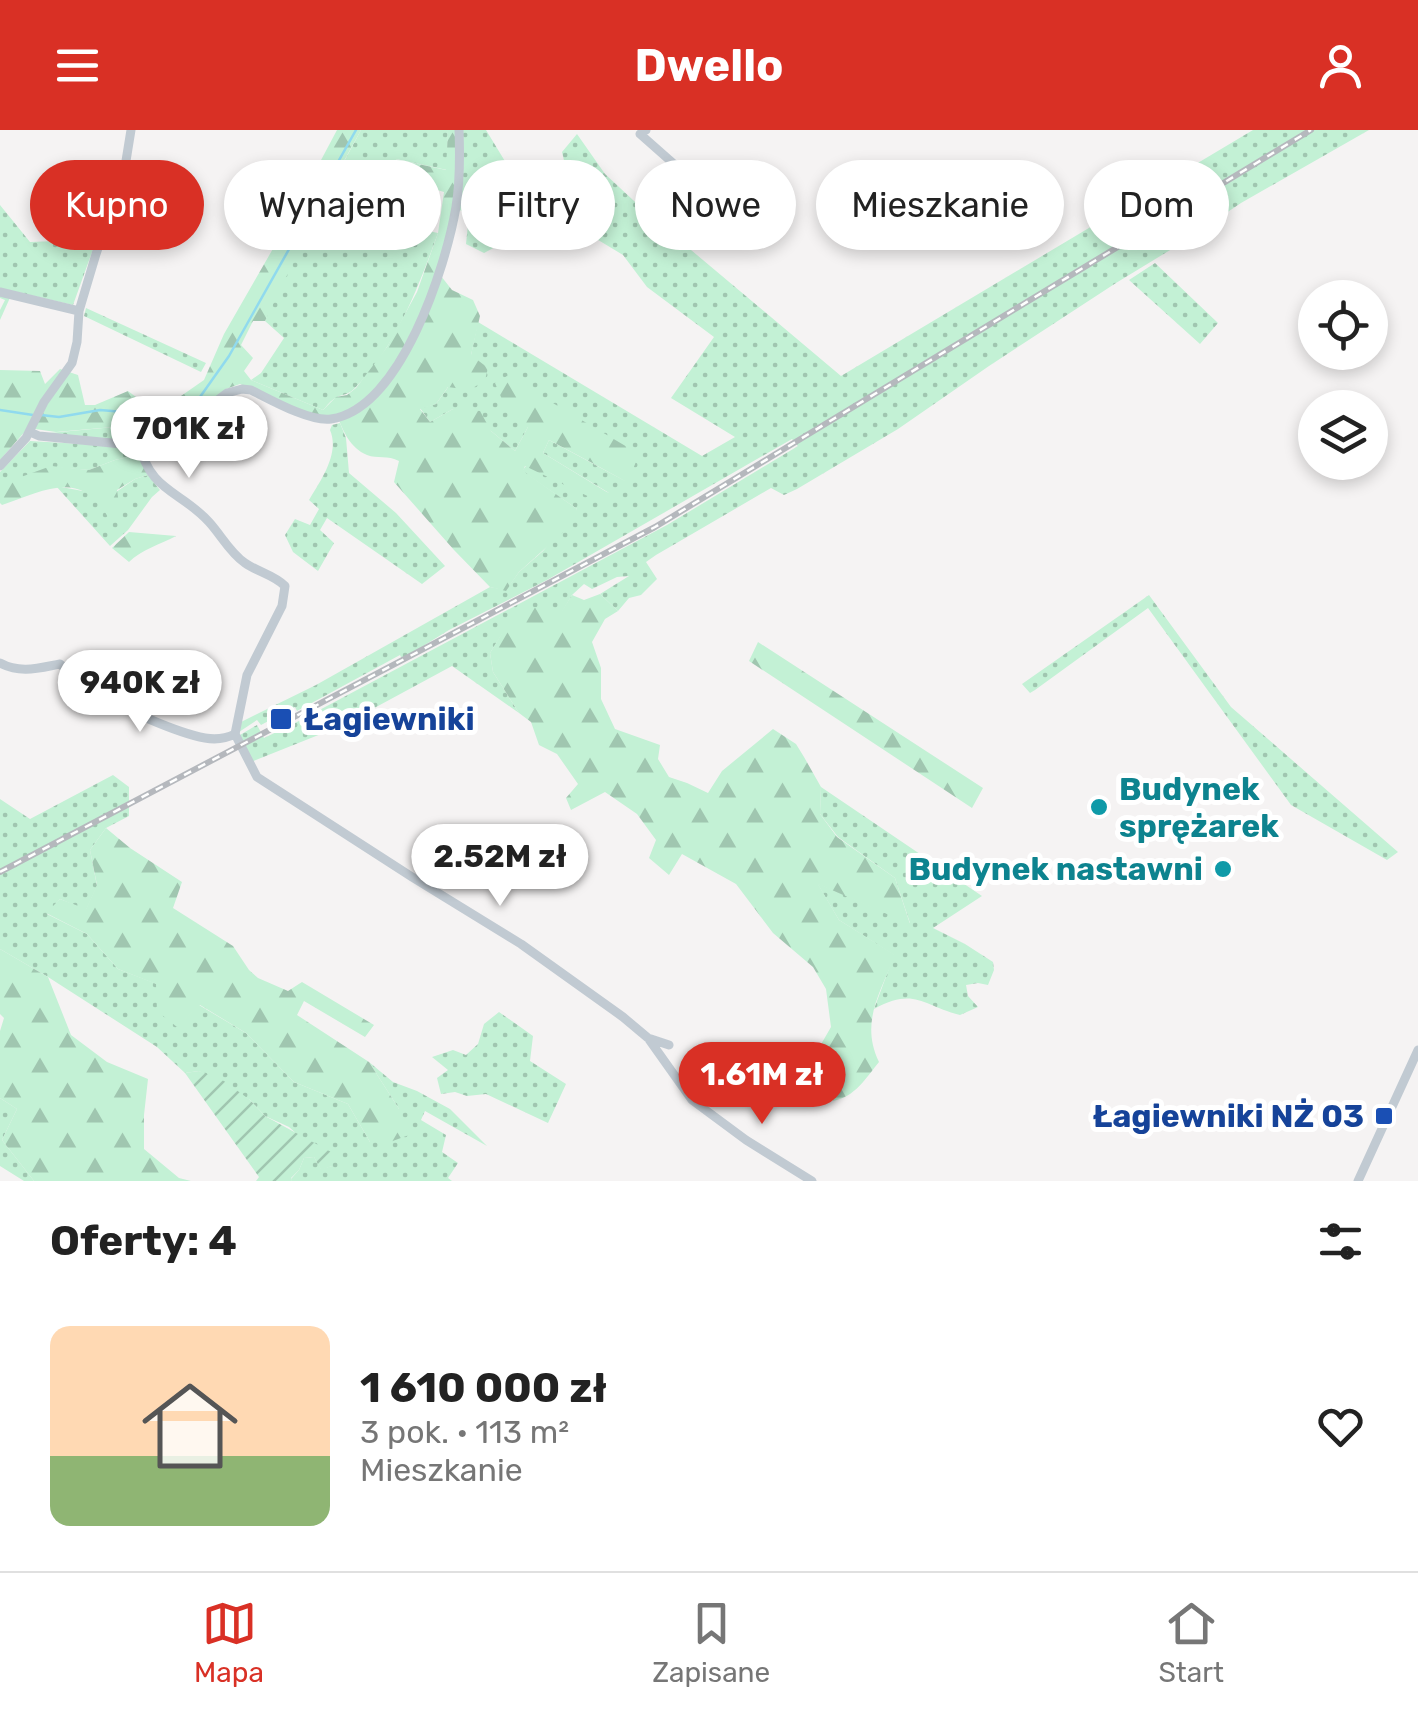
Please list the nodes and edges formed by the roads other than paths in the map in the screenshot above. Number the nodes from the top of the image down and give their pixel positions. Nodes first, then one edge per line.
1 (131, 130) edge
2 (459, 130) edge
3 (646, 130) edge
4 (669, 160) edge
5 (0, 292) edge
6 (80, 310) junction
7 (30, 432) junction
8 (139, 443) junction
9 (0, 466) edge
10 (0, 663) edge
11 (235, 734) junction
12 (648, 1038) junction
13 (669, 1045) dead end
14 (1418, 1050) edge
15 (812, 1181) edge
16 (1358, 1181) edge

1 - 6 street
2 - 8 street
3 - 4 street
5 - 6 street
6 - 7 street
7 - 8 street
7 - 9 street
8 - 11 street
10 - 11 street
11 - 12 street
12 - 13 street
12 - 15 street
14 - 16 street

